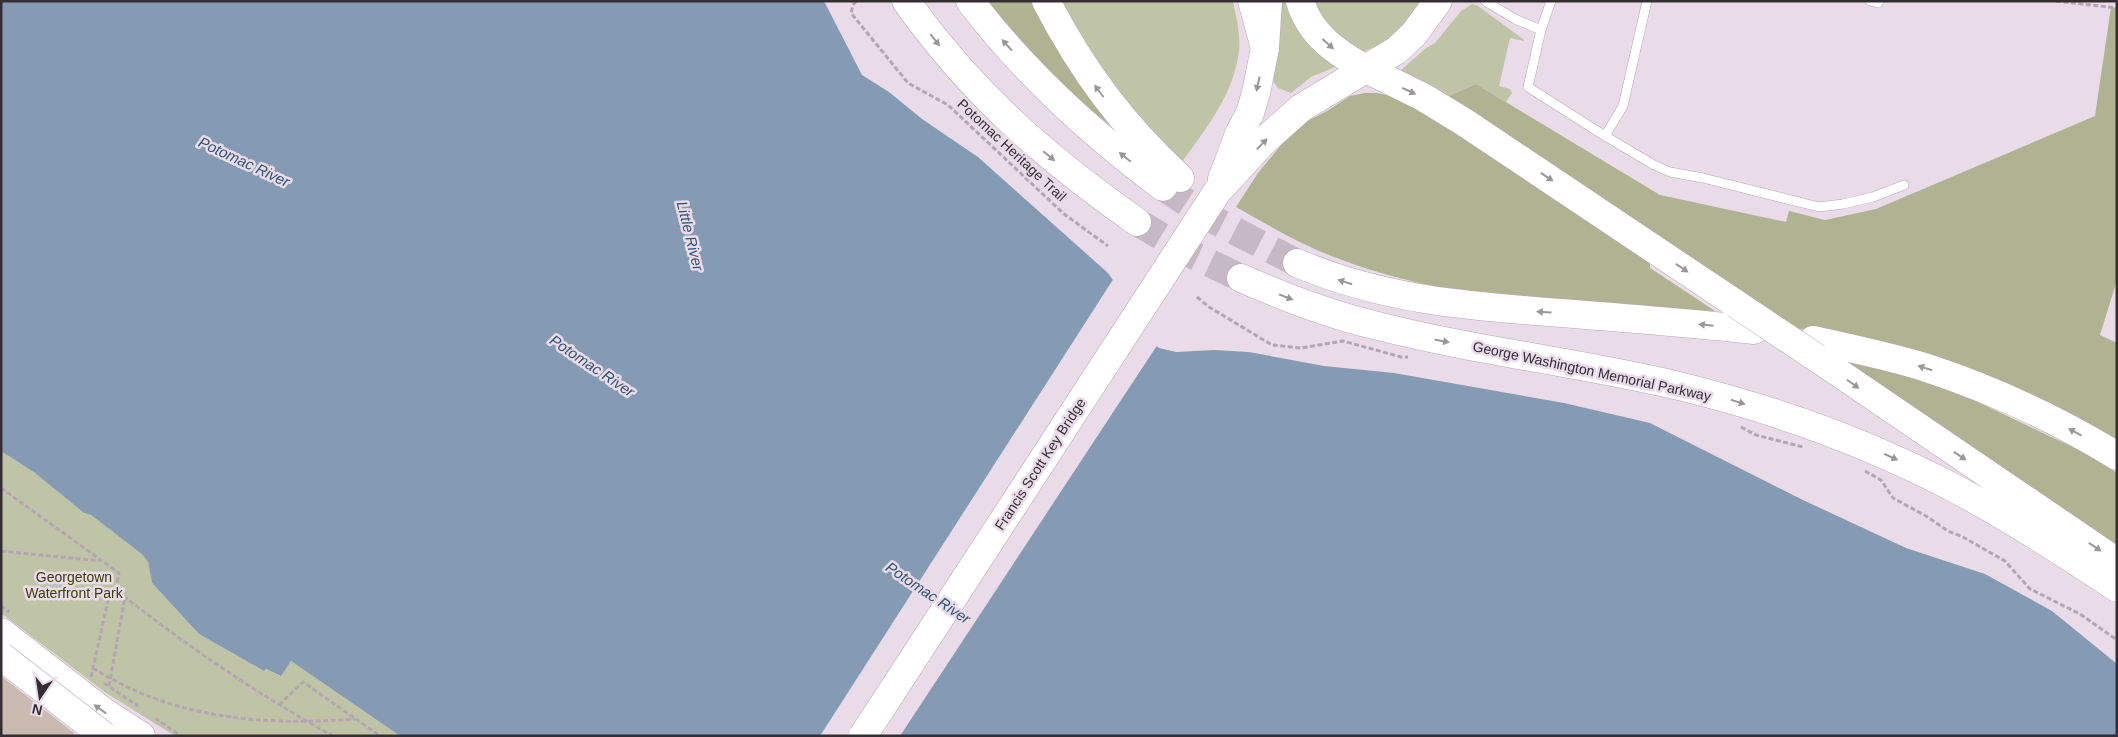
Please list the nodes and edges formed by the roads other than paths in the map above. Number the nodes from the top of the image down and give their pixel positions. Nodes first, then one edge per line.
1 (906, 1) edge
2 (970, 1) edge
3 (1046, 1) edge
4 (1252, 1) edge
5 (1268, 1) edge
6 (1300, 1) edge
7 (1438, 1) edge
8 (1485, 1) edge
9 (1551, 1) edge
10 (1647, 1) edge
11 (1870, 1) edge
12 (1879, 1) edge
13 (1541, 30) junction
14 (1264, 48) junction
15 (1366, 69) junction
16 (1605, 136) junction
17 (1904, 185) dead end
18 (1217, 192) junction
19 (1137, 222) tunnel mouth
20 (1297, 263) tunnel mouth
21 (1241, 278) tunnel mouth
22 (1754, 330) dead end
23 (1815, 349) junction
24 (2117, 456) edge
25 (2117, 562) edge
26 (2117, 588) edge
27 (1, 632) edge
28 (1, 656) edge
29 (104, 736) edge
30 (141, 736) edge
31 (863, 736) edge

1 -> 19 highway
2 - 3 highway
4 - 14 highway
5 - 14 highway
6 -> 15 highway
7 - 15 highway
8 - 13 lane
9 - 13 lane
10 - 16 lane
11 - 12 lane
13 - 16 lane
14 -> 18 highway
18 -> 15 highway
15 -> 23 highway, bridge
16 - 17 lane
18 - 31 highway, Francis Scott Key Bridge, bridge
22 -> 20 highway
21 -> 26 highway, George Washington Memorial Parkway
24 -> 23 highway
23 -> 25 highway
30 -> 27 highway
28 - 29 highway, bridge

